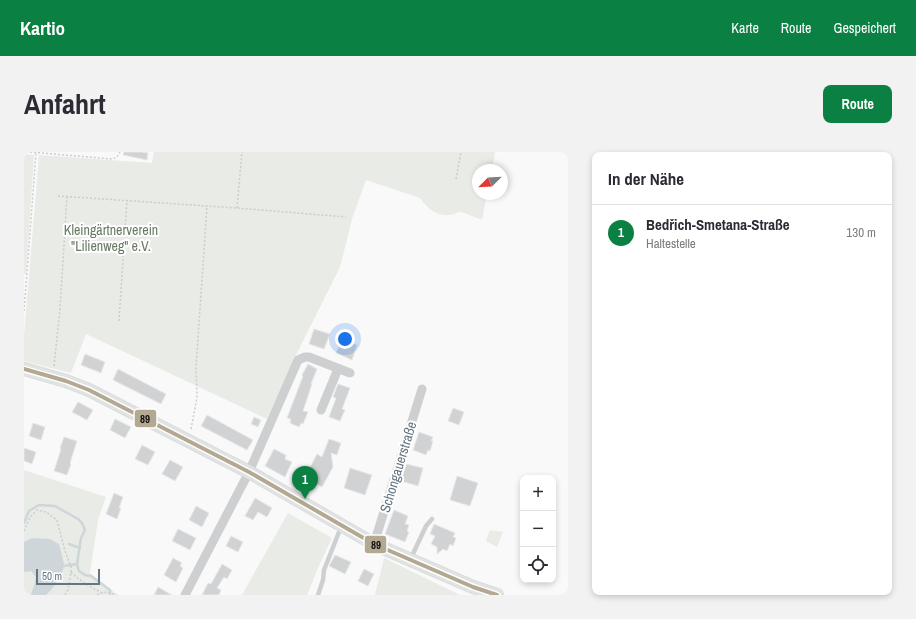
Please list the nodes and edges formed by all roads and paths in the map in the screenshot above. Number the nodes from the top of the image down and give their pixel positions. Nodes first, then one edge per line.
1 (30, 152) edge
2 (120, 152) edge
3 (242, 152) edge
4 (461, 152) edge
5 (36, 153) edge
6 (456, 180) dead end
7 (58, 196) dead end
8 (67, 196) junction
9 (127, 200) junction
10 (207, 206) junction
11 (237, 208) junction
12 (346, 217) dead end
13 (24, 311) edge
14 (119, 321) dead end
15 (338, 369) junction
16 (25, 372) edge
17 (350, 373) dead end
18 (53, 378) junction
19 (422, 390) dead end
20 (321, 410) dead end
21 (187, 440) junction
22 (249, 472) junction
23 (432, 519) dead end
24 (342, 525) junction
25 (24, 531) edge
26 (374, 544) junction
27 (411, 560) junction
28 (71, 572) junction
29 (102, 592) junction
30 (113, 594) edge
31 (493, 594) edge
32 (65, 595) edge
33 (97, 595) edge
34 (117, 595) edge
35 (185, 595) edge
36 (318, 595) edge

1 - 5 path
2 - 5 path
3 - 11 path
4 - 6 path
5 - 13 path
7 - 8 path
8 - 9 path
8 - 18 path
9 - 10 path
9 - 14 path
10 - 11 path
10 - 21 path
11 - 12 path
15 - 17 street
15 - 20 street
15 - 22 street
16 - 18 street
18 - 21 street
19 - 26 street, Schongauerstraße
21 - 22 street
22 - 24 street
22 - 35 street
23 - 27 lane
24 - 26 street
24 - 36 lane
25 - 28 path
26 - 27 street
27 - 31 street
28 - 29 path
28 - 32 path
29 - 30 path
29 - 33 path
30 - 34 path

